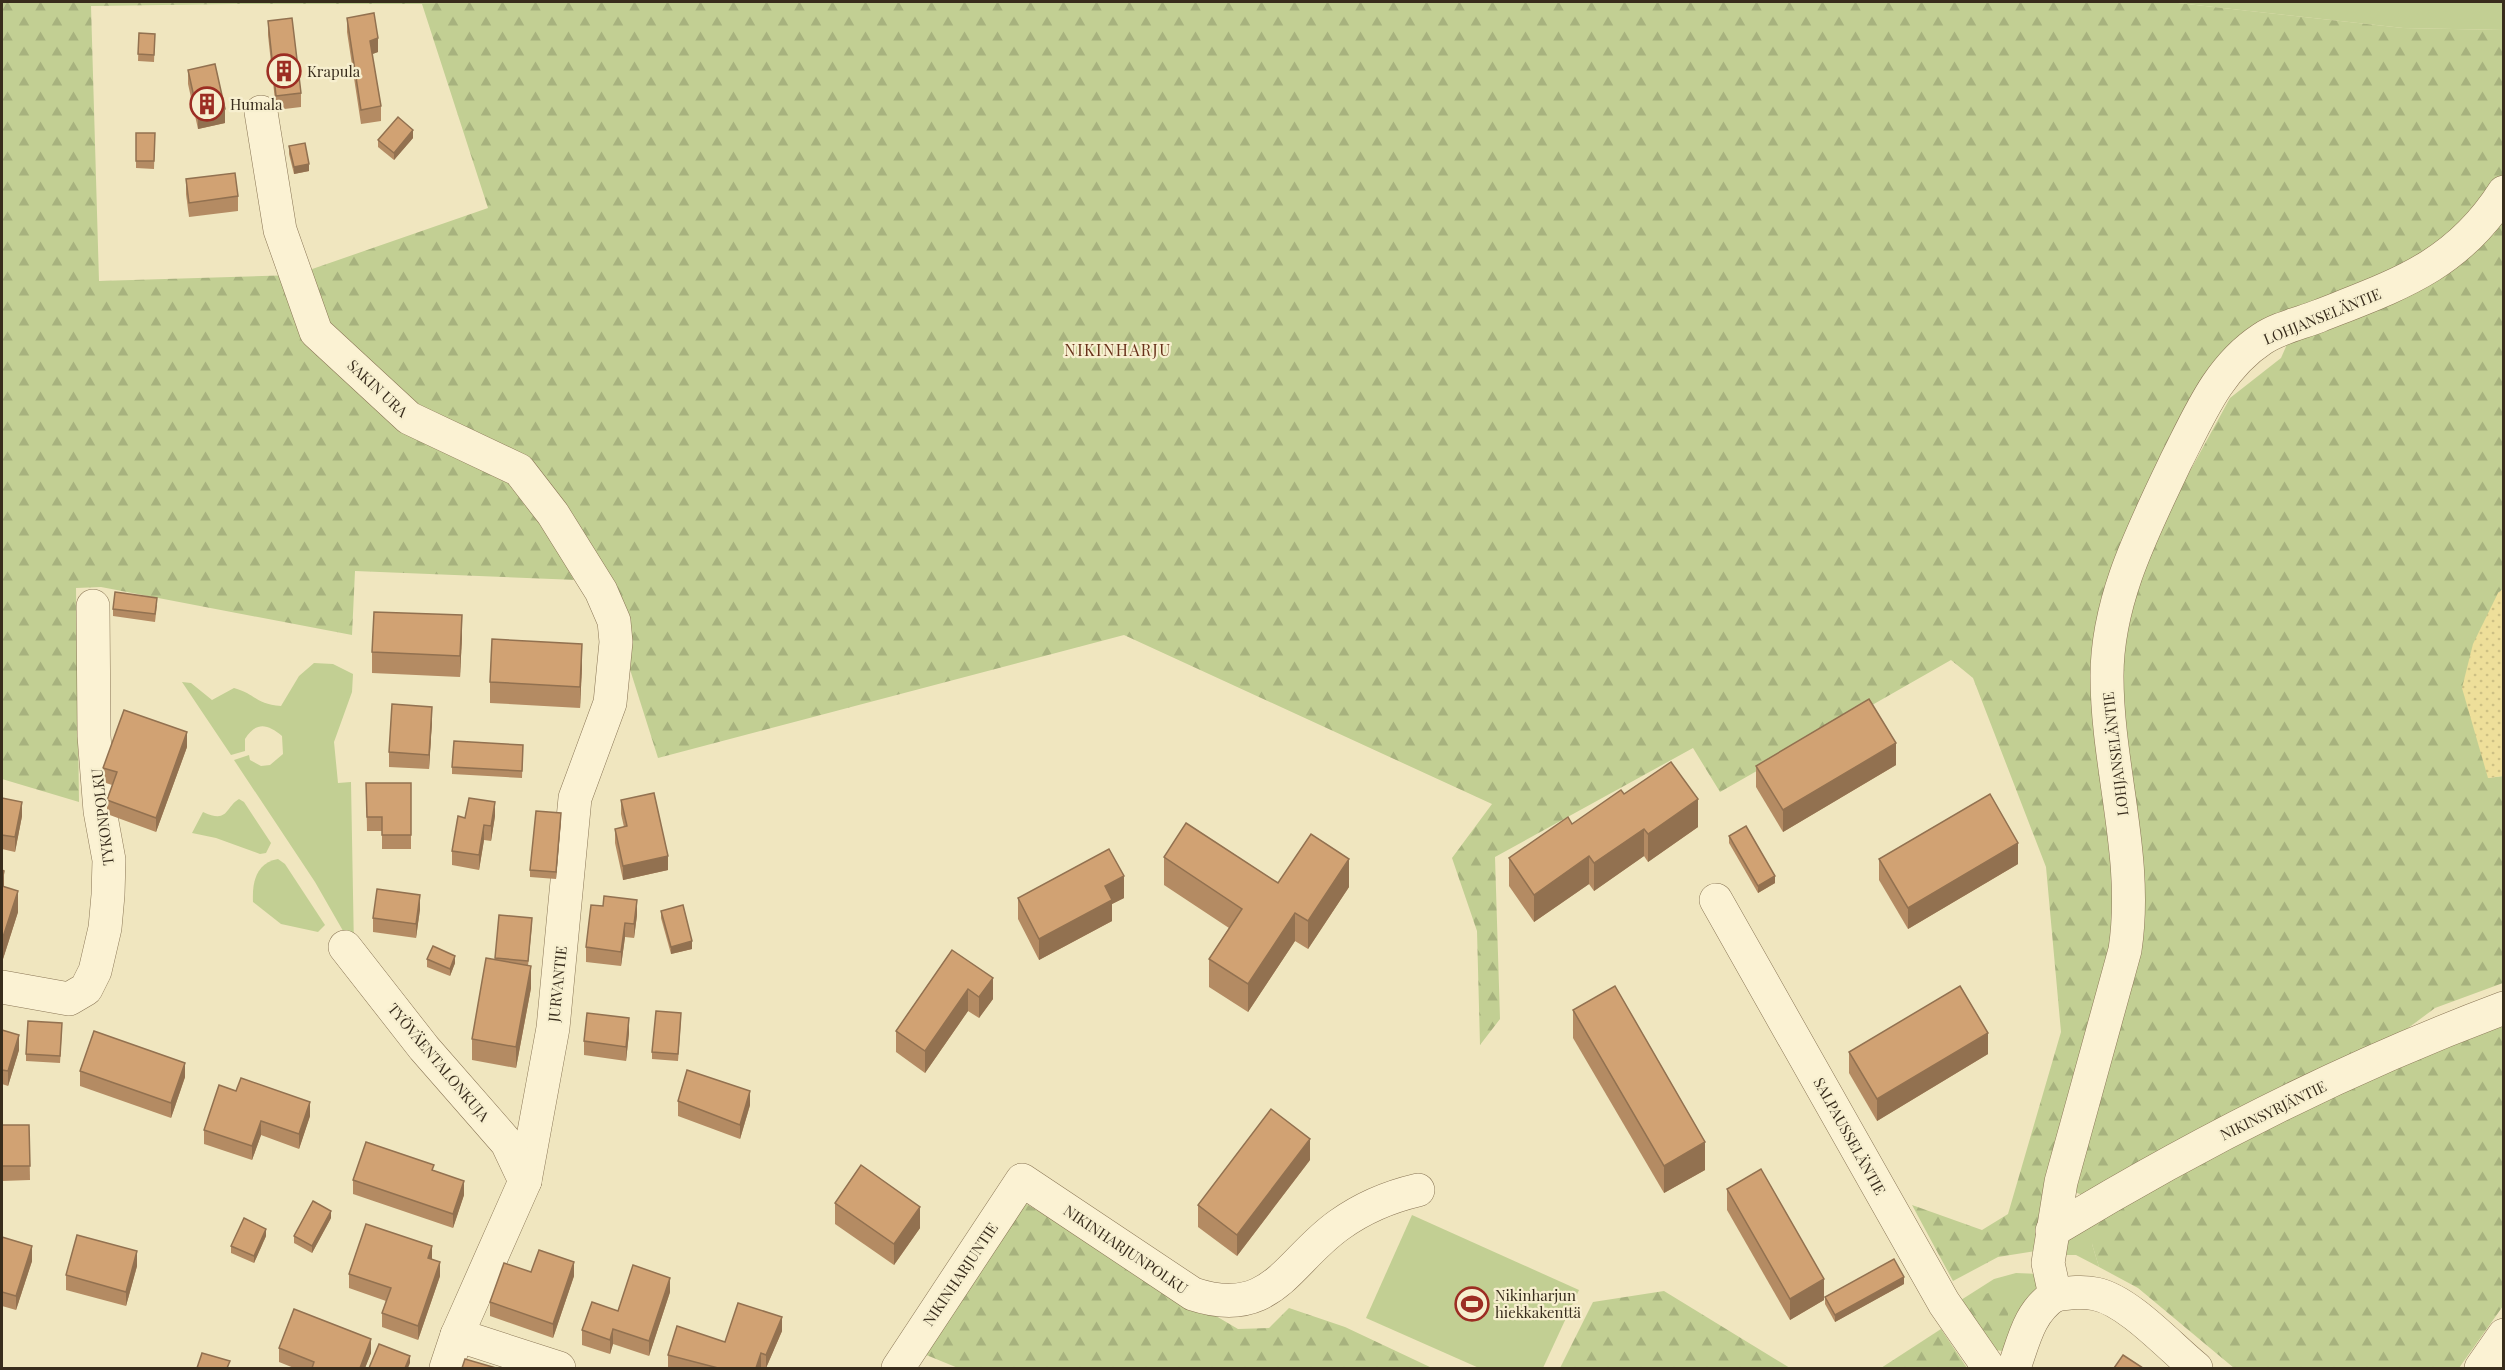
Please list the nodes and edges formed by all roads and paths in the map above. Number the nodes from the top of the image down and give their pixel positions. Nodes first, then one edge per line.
1 (261, 112) dead end
2 (2504, 192) edge
3 (601, 591) joint
4 (93, 606) dead end
5 (1716, 900) dead end
6 (345, 947) dead end
7 (2, 987) edge
8 (2504, 1008) edge
9 (1022, 1180) joint
10 (525, 1181) junction
11 (1418, 1190) dead end
12 (2052, 1231) junction
13 (2055, 1295) junction
14 (457, 1335) junction
15 (2504, 1335) edge
16 (446, 1368) edge
17 (559, 1368) edge
18 (898, 1368) edge
19 (1989, 1368) edge
20 (2014, 1368) edge
21 (2196, 1368) edge
22 (2481, 1368) edge

1 - 3 street, SAKIN URA
2 - 12 street, LOHJANSELÄNTIE
3 - 10 street, JURVANTIE
4 - 7 street, TYKONPOLKU
5 - 19 street, SALPAUSSELÄNTIE
6 - 10 street, TYÖVÄENTALONKUJA
8 - 12 street, NIKINSYRJÄNTIE
9 - 11 street, NIKINHARJUNPOLKU
9 - 18 street, NIKINHARJUNTIE
10 - 14 street, JURVANTIE
12 - 13 street, LOHJANSELÄNTIE
13 - 20 street
13 - 21 street
14 - 16 street, JURVANTIE
14 - 17 street
15 - 22 street

